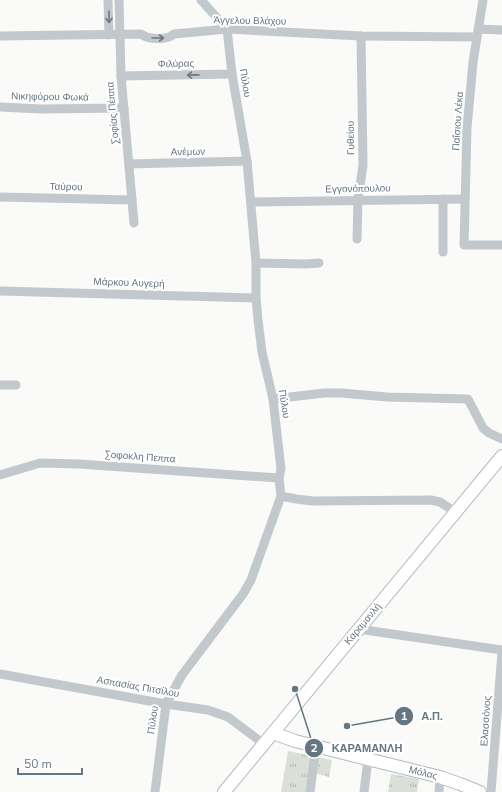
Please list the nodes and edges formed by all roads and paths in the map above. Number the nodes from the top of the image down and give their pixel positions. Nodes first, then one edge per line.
1 (108, 0) edge
2 (119, 0) edge
3 (201, 0) edge
4 (483, 0) edge
5 (227, 29) junction
6 (502, 30) edge
7 (478, 33) junction
8 (109, 35) junction
9 (120, 35) junction
10 (0, 36) edge
11 (361, 36) junction
12 (232, 74) junction
13 (121, 76) junction
14 (0, 107) edge
15 (124, 108) junction
16 (247, 162) junction
17 (129, 164) junction
18 (0, 197) edge
19 (443, 199) junction
20 (465, 199) junction
21 (132, 200) junction
22 (358, 200) junction
23 (251, 202) junction
24 (134, 223) dead end
25 (357, 239) dead end
26 (502, 245) edge
27 (442, 252) dead end
28 (256, 263) junction
29 (319, 263) dead end
30 (0, 291) edge
31 (256, 298) junction
32 (0, 385) edge
33 (16, 385) dead end
34 (272, 399) junction
35 (502, 439) edge
36 (501, 459) edge
37 (0, 475) edge
38 (279, 478) junction
39 (281, 496) junction
40 (455, 512) junction
41 (358, 629) junction
42 (502, 651) edge
43 (0, 674) edge
44 (166, 704) junction
45 (499, 732) edge
46 (273, 733) junction
47 (264, 744) junction
48 (316, 746) junction
49 (368, 760) junction
50 (440, 777) junction
51 (155, 792) edge
52 (224, 792) edge
53 (310, 792) edge
54 (364, 792) edge
55 (439, 792) edge
56 (480, 792) edge
57 (491, 792) edge

1 -> 8 street
2 - 9 street, Σοφίας Πέππα
3 - 5 street
4 - 7 street, Παΐσιου Λέκα
9 -> 5 street, Άγγελου Βλάχου
5 - 11 street, Άγγελου Βλάχου
5 - 12 street, Πύλου
6 - 7 street, Άγγελου Βλάχου
7 - 11 street, Άγγελου Βλάχου
7 - 20 street, Παΐσιου Λέκα
8 - 9 street, Άγγελου Βλάχου
8 - 10 street, Άγγελου Βλάχου
9 - 13 street, Σοφίας Πέππα
11 - 22 street, Γυθείου
12 -> 13 street, Φιλύρας
12 - 16 street, Πύλου
13 - 15 street, Σοφίας Πέππα
14 - 15 street, Νικηφόρου Φωκά
15 - 17 street, Σοφίας Πέππα
16 - 17 street, Ανέμων
16 - 23 street, Πύλου
17 - 21 street, Σοφίας Πέππα
18 - 21 street, Ταύρου
19 - 20 street, Εγγονόπουλου
19 - 22 street, Εγγονόπουλου
19 - 27 street
20 - 26 street, Παΐσιου Λέκα
21 - 24 street, Σοφίας Πέππα
22 - 23 street, Εγγονόπουλου
22 - 25 street, Γυθείου
23 - 28 street, Πύλου
28 - 29 street
28 - 31 street, Πύλου
30 - 31 street, Μάρκου Αυγερή
31 - 34 street, Πύλου
32 - 33 street
34 - 35 street
34 - 38 street, Πύλου
36 - 40 main road, Καραμανλή
37 - 38 street, Σοφοκλη Πεππα
38 - 39 street, Πύλου
39 - 40 street
39 - 44 street, Πύλου
40 - 41 main road, Καραμανλή
41 - 42 street
41 - 46 main road, Καραμανλή
42 - 45 street, Ελασσόνος
43 - 44 street, Ασπασίας Πιτσίλου
44 - 47 street, Ασπασίας Πιτσίλου
44 - 51 street, Πύλου
45 - 57 street, Ελασσόνος
46 - 47 main road, Καραμανλή
46 - 48 main road, Μόλας
47 - 52 main road, Καραμανλή
48 - 49 main road, Μόλας
48 - 53 street
49 - 50 main road, Μόλας
49 - 54 street
50 - 55 street
50 - 56 main road, Μόλας

